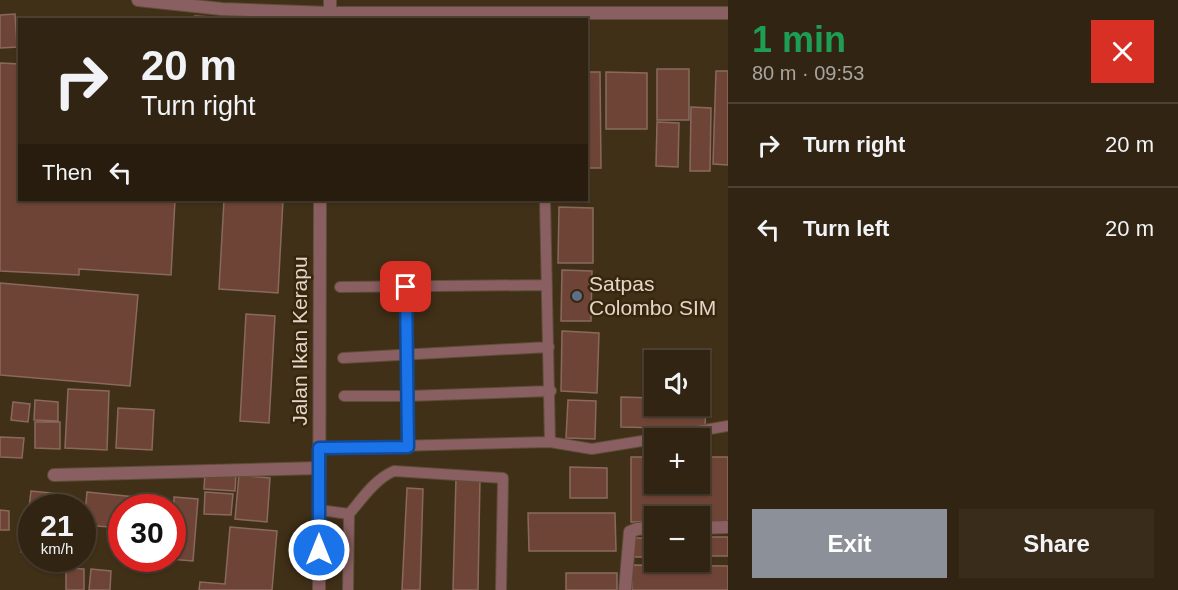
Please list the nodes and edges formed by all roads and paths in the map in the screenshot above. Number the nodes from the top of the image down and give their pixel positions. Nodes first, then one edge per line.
1 (138, 0) edge
2 (220, 5) edge
3 (322, 9) edge
4 (728, 13) edge
5 (320, 201) edge
6 (545, 201) edge
7 (548, 285) junction
8 (340, 287) dead end
9 (406, 287) junction
10 (549, 347) junction
11 (407, 355) junction
12 (343, 358) dead end
13 (551, 391) junction
14 (344, 396) dead end
15 (408, 396) junction
16 (728, 426) edge
17 (710, 429) edge
18 (644, 440) edge
19 (550, 442) junction
20 (408, 447) junction
21 (319, 448) junction
22 (319, 468) junction
23 (54, 475) dead end
24 (320, 510) junction
25 (349, 514) junction
26 (728, 527) edge
27 (710, 528) edge
28 (644, 529) edge
29 (319, 590) edge
30 (348, 590) edge
31 (501, 590) edge
32 (625, 590) edge

1 - 2 street
2 - 3 street
3 - 4 street
5 - 21 street, Jalan Ikan Kerapu
6 - 7 lane
7 - 9 lane
7 - 10 lane
8 - 9 lane
9 - 11 lane
10 - 11 lane
10 - 13 lane
11 - 12 lane
11 - 15 lane
13 - 15 lane
13 - 19 lane
14 - 15 lane
15 - 20 lane
16 - 17 lane
18 - 19 lane
19 - 20 lane
20 - 21 lane
21 - 22 street, Jalan Ikan Kerapu
22 - 23 street
22 - 24 street, Jalan Ikan Kerapu
24 - 25 lane
24 - 29 street, Jalan Ikan Kerapu
25 - 30 lane
25 - 31 lane
26 - 27 street
28 - 32 street

